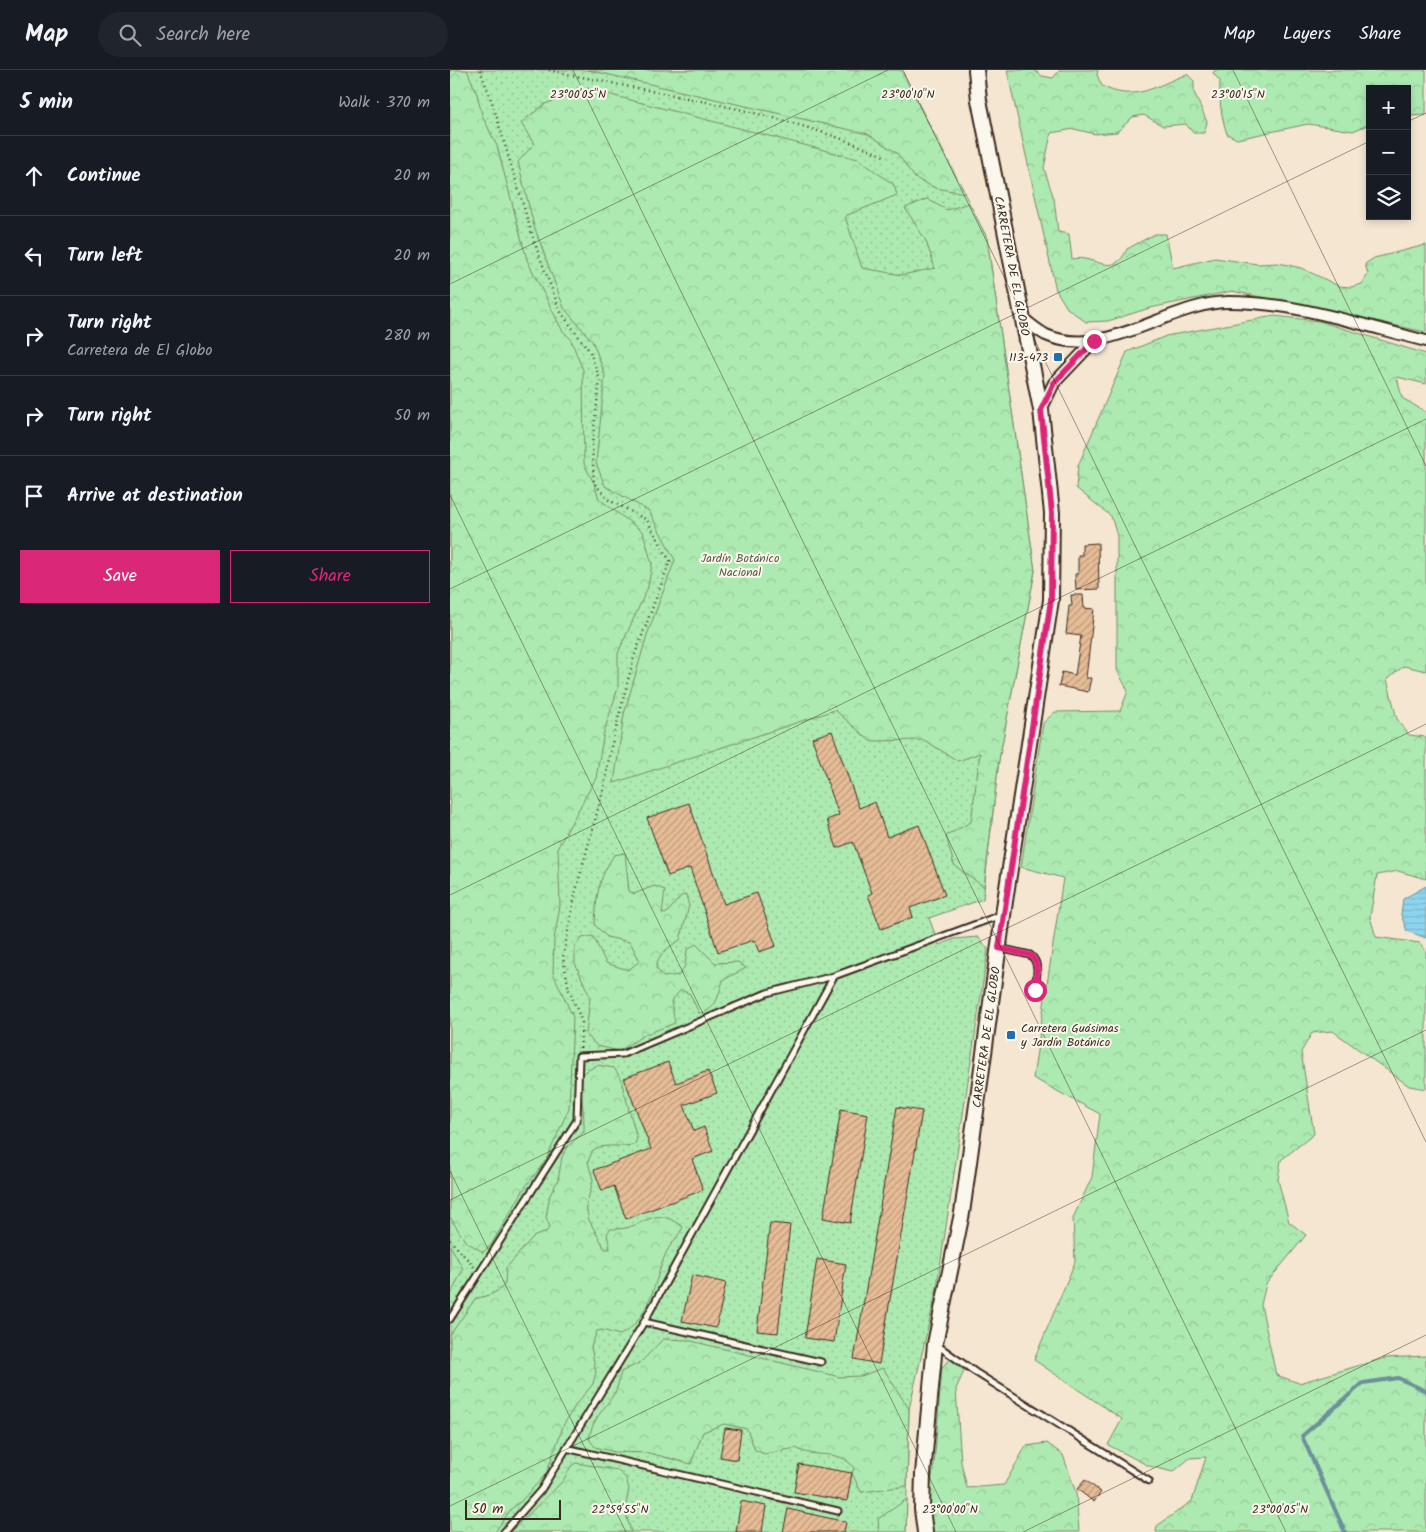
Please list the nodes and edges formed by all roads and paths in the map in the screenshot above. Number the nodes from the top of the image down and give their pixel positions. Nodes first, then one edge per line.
1 (480, 70) edge
2 (549, 70) edge
3 (976, 70) edge
4 (884, 156) dead end
5 (1022, 317) junction
6 (1426, 340) edge
7 (1094, 341) junction
8 (1041, 410) junction
9 (1003, 914) junction
10 (999, 948) junction
11 (834, 976) junction
12 (1035, 990) dead end
13 (579, 1056) junction
14 (450, 1240) edge
15 (479, 1272) junction
16 (450, 1319) edge
17 (644, 1322) junction
18 (935, 1344) junction
19 (821, 1362) dead end
20 (566, 1448) junction
21 (1149, 1481) dead end
22 (838, 1511) dead end
23 (504, 1532) edge
24 (925, 1532) edge

1 - 13 path
2 - 4 path
3 - 5 main road, CARRETERA DE EL GLOBO
5 - 7 street
5 - 8 main road, CARRETERA DE EL GLOBO
6 - 7 street
7 - 8 street
8 - 9 main road, CARRETERA DE EL GLOBO
9 - 10 main road, CARRETERA DE EL GLOBO
9 - 11 lane
10 - 12 lane
10 - 18 main road, CARRETERA DE EL GLOBO
11 - 13 lane
11 - 17 lane
13 - 15 lane
14 - 15 path
15 - 16 lane
17 - 19 lane
17 - 20 lane
18 - 21 lane
18 - 24 main road, CARRETERA DE EL GLOBO
20 - 22 lane
20 - 23 lane

